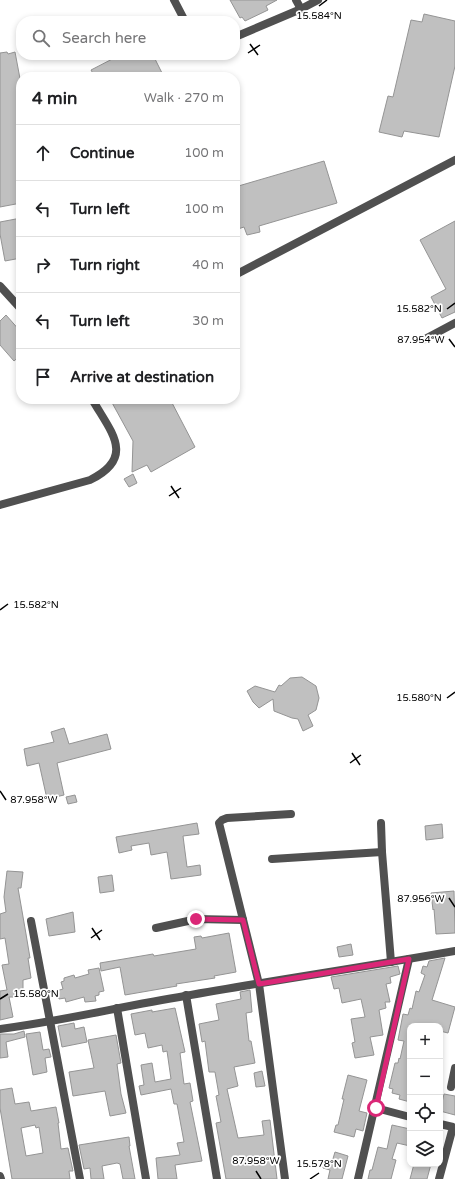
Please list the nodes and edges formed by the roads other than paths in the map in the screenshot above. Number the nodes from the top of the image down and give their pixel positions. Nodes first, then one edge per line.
1 (174, 0) edge
2 (296, 0) edge
3 (318, 0) edge
4 (301, 9) junction
5 (182, 16) edge
6 (240, 35) edge
7 (455, 160) edge
8 (240, 272) edge
9 (0, 286) edge
10 (16, 303) edge
11 (455, 323) edge
12 (425, 339) dead end
13 (95, 404) edge
14 (0, 505) edge
15 (291, 814) dead end
16 (381, 823) dead end
17 (382, 852) junction
18 (272, 859) dead end
19 (31, 920) dead end
20 (243, 920) junction
21 (156, 928) dead end
22 (455, 951) edge
23 (409, 959) junction
24 (391, 962) junction
25 (259, 984) junction
26 (186, 995) junction
27 (116, 1008) junction
28 (49, 1022) junction
29 (0, 1029) edge
30 (455, 1068) edge
31 (450, 1086) dead end
32 (376, 1108) junction
33 (407, 1116) edge
34 (443, 1125) edge
35 (454, 1128) edge
36 (0, 1176) edge
37 (0, 1179) edge
38 (80, 1179) edge
39 (146, 1179) edge
40 (217, 1179) edge
41 (284, 1179) edge
42 (358, 1179) edge
43 (439, 1179) edge

1 - 5 street
2 - 4 street
3 - 4 street
4 - 6 street
7 - 8 street
9 - 10 street
11 - 12 street
13 - 14 street
15 - 20 street
16 - 17 street
17 - 18 street
17 - 24 street
19 - 28 street
20 - 21 street
20 - 25 street
22 - 23 street
23 - 24 street
23 - 32 street
24 - 25 street
25 - 26 street
25 - 41 street
26 - 27 street
26 - 40 street
27 - 28 street
27 - 39 street
28 - 29 street
28 - 38 street
30 - 31 street
32 - 33 street
32 - 42 street
34 - 35 street
35 - 43 street
36 - 37 street

